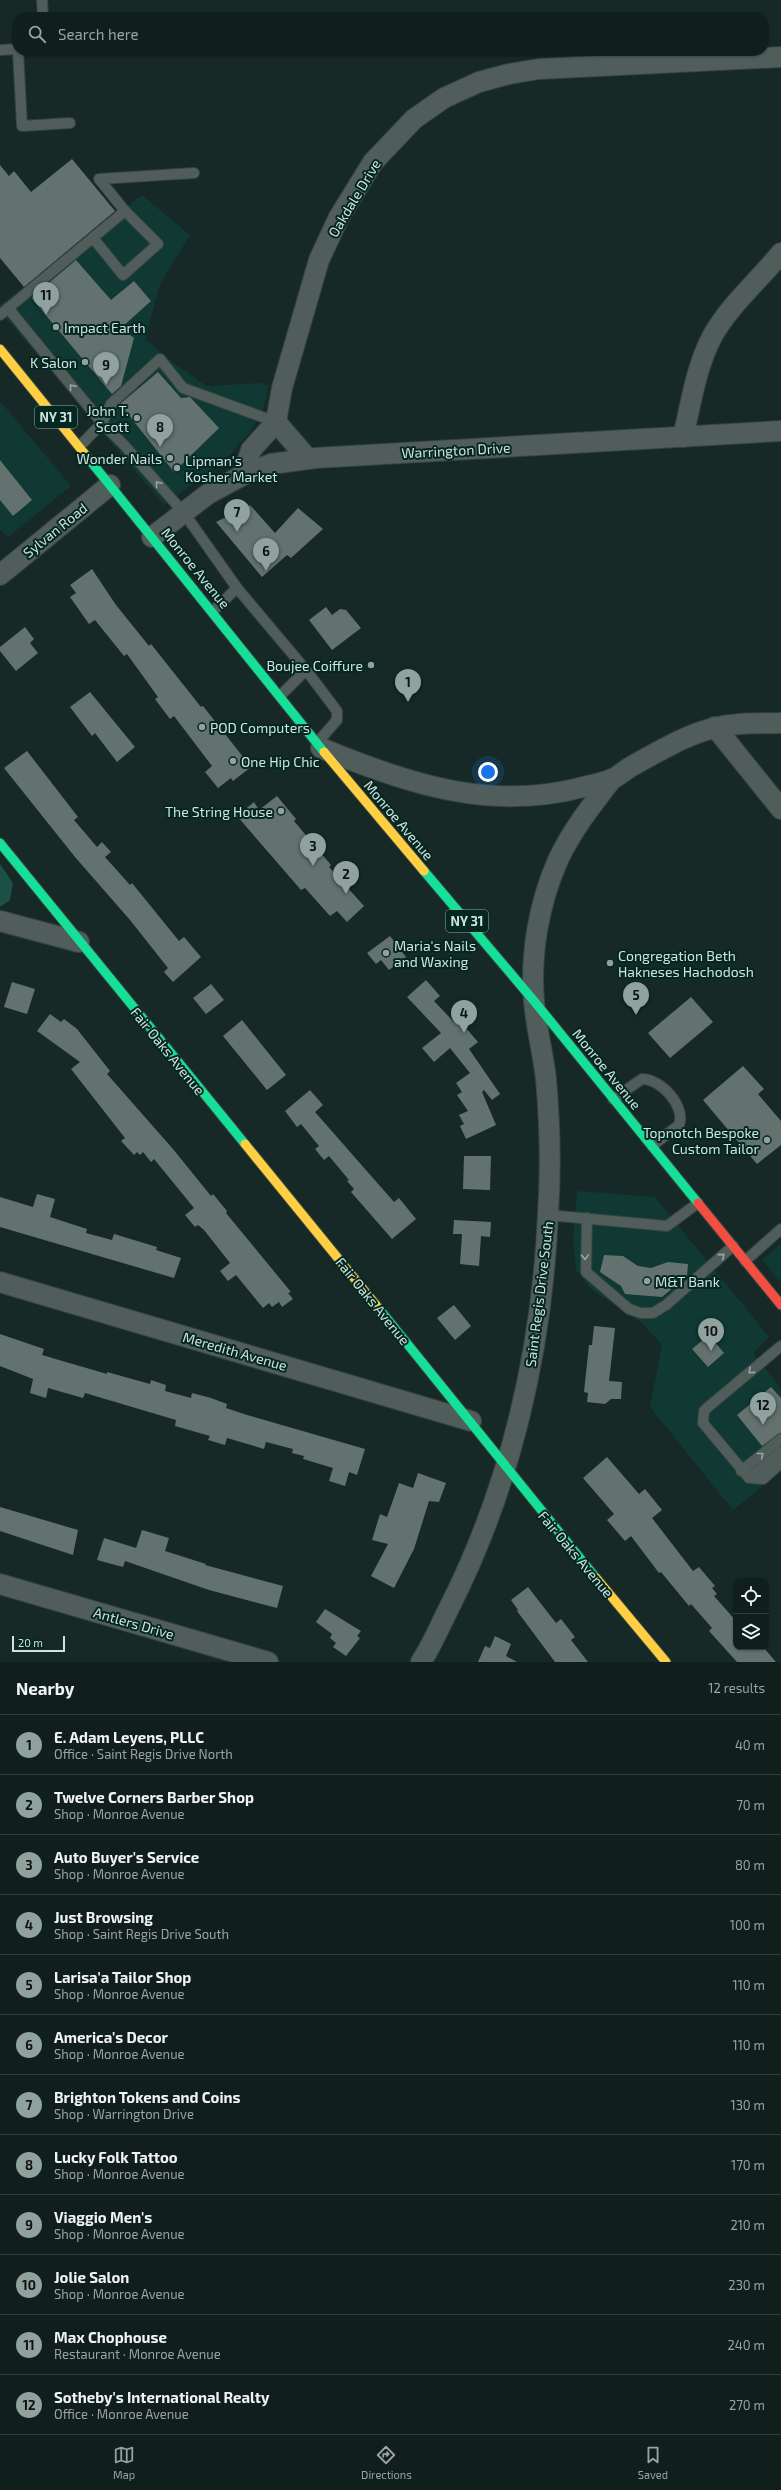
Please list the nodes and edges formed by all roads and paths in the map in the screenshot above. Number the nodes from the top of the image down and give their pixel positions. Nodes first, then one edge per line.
1 (42, 0) edge
2 (43, 12) edge
3 (0, 50) edge
4 (12, 50) edge
5 (17, 56) edge
6 (781, 57) edge
7 (70, 123) dead end
8 (194, 174) dead end
9 (125, 211) junction
10 (93, 238) junction
11 (781, 253) edge
12 (8, 308) junction
13 (0, 315) edge
14 (0, 349) edge
15 (276, 422) junction
16 (102, 423) junction
17 (781, 431) edge
18 (683, 437) junction
19 (80, 446) junction
20 (308, 459) junction
21 (243, 475) junction
22 (110, 485) junction
23 (184, 513) junction
24 (152, 537) junction
25 (0, 575) edge
26 (237, 588) junction
27 (213, 611) junction
28 (306, 670) junction
29 (280, 696) junction
30 (781, 723) edge
31 (715, 727) junction
32 (319, 746) junction
33 (612, 779) junction
34 (781, 809) edge
35 (0, 843) edge
36 (0, 921) edge
37 (79, 942) junction
38 (534, 1001) junction
39 (613, 1099) junction
40 (652, 1146) junction
41 (698, 1203) junction
42 (548, 1215) junction
43 (587, 1218) junction
44 (781, 1229) edge
45 (734, 1246) junction
46 (745, 1260) junction
47 (0, 1282) edge
48 (781, 1305) edge
49 (781, 1346) edge
50 (471, 1421) junction
51 (781, 1439) edge
52 (781, 1452) edge
53 (781, 1463) edge
54 (506, 1467) junction
55 (745, 1475) junction
56 (0, 1584) edge
57 (268, 1662) edge
58 (421, 1662) edge
59 (666, 1662) edge

1 - 2 lane
3 - 4 lane
5 - 7 lane
6 - 15 street, Oakdale Drive
8 - 9 lane
9 - 10 lane
9 - 10 lane
10 - 12 lane
11 - 18 street
12 - 13 lane
16 -> 12 lane
14 - 19 main road, Monroe Avenue / NY 31
15 - 16 lane
15 - 20 street
15 - 21 street
16 - 19 lane
23 -> 16 lane
17 - 18 street, Warrington Drive
18 - 20 street, Warrington Drive
19 - 22 main road, Monroe Avenue / NY 31
20 - 21 street, Warrington Drive
21 - 23 street, Warrington Drive
22 - 24 main road, Monroe Avenue / NY 31
22 - 25 street, Sylvan Road
23 - 24 street, Warrington Drive
23 - 26 lane
24 - 27 main road, Monroe Avenue / NY 31
26 - 27 lane
26 - 28 lane
27 - 29 main road, Monroe Avenue / NY 31
28 - 29 lane
28 - 32 lane
29 - 32 main road, Monroe Avenue / NY 31
30 - 31 street
31 - 33 street
31 - 34 street
32 - 33 street
32 - 38 main road, Monroe Avenue / NY 31
33 - 38 street, Saint Regis Drive South
35 - 37 main road, Fair Oaks Avenue
36 - 37 street
37 - 50 main road, Fair Oaks Avenue
38 - 39 main road, Monroe Avenue / NY 31
38 - 42 street, Saint Regis Drive South
39 - 40 main road, Monroe Avenue / NY 31
39 - 40 lane
40 - 41 main road, Monroe Avenue / NY 31
41 - 43 lane
41 - 45 main road, Monroe Avenue / NY 31
42 - 43 lane
42 - 54 street, Saint Regis Drive South
43 -> 45 lane
44 - 46 lane
45 - 46 main road, Monroe Avenue / NY 31
46 - 48 main road, Monroe Avenue / NY 31
47 - 50 street, Meredith Avenue
49 -> 55 lane
50 - 54 main road, Fair Oaks Avenue
55 -> 51 lane
52 - 55 lane
53 - 55 lane
54 - 58 street, Saint Regis Drive South
54 - 59 main road, Fair Oaks Avenue
56 - 57 street, Antlers Drive

